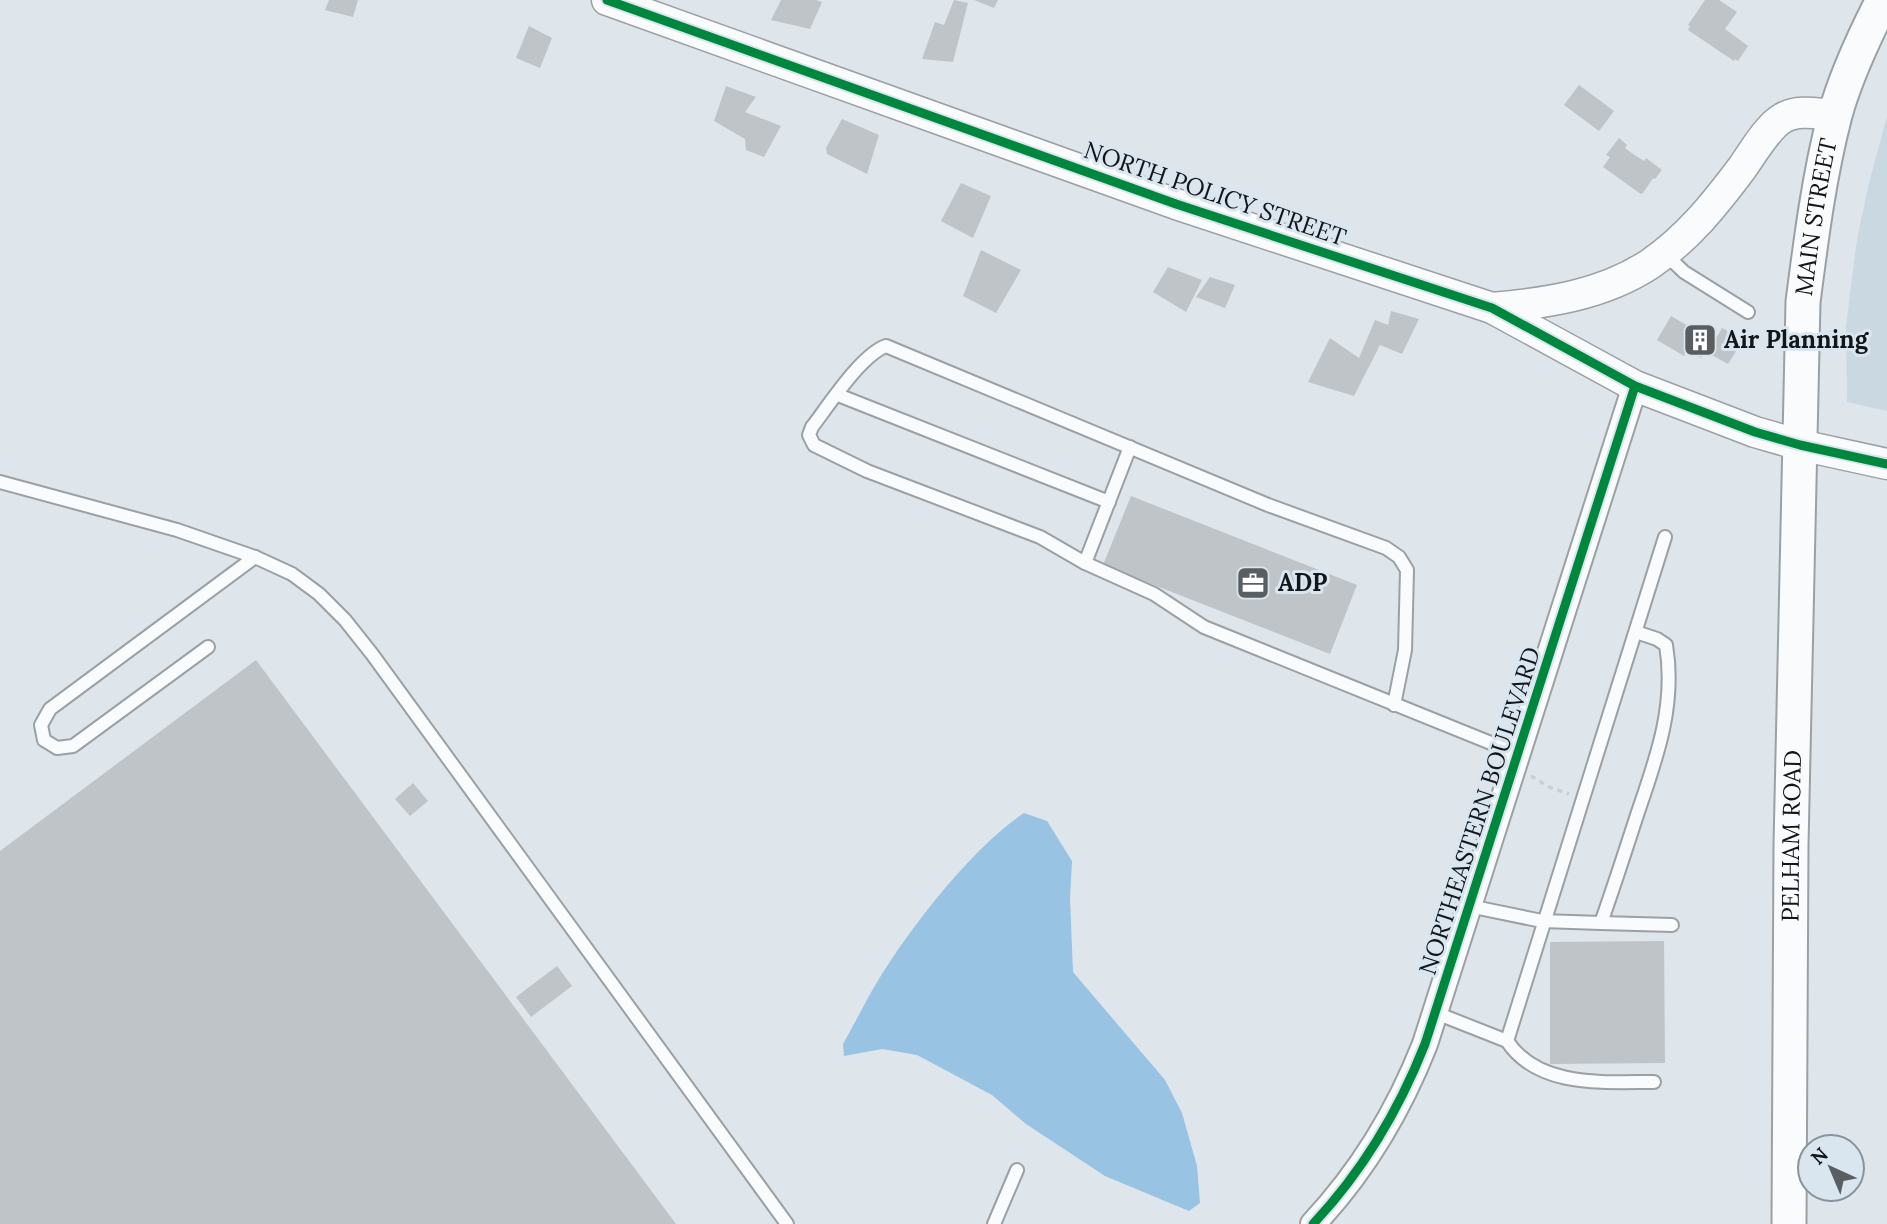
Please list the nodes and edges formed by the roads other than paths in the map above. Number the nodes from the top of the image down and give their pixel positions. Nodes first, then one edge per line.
1 (607, 0) edge
2 (1884, 0) edge
3 (1835, 115) junction
4 (1664, 253) junction
5 (1492, 308) junction
6 (1748, 312) dead end
7 (1635, 386) junction
8 (838, 394) junction
9 (1800, 445) junction
10 (1129, 447) junction
11 (1887, 464) edge
12 (0, 482) edge
13 (1109, 502) junction
14 (1665, 537) dead end
15 (256, 557) junction
16 (1085, 563) junction
17 (1636, 632) junction
18 (208, 647) dead end
19 (1394, 705) junction
20 (1524, 765) junction
21 (1469, 906) junction
22 (1542, 921) junction
23 (1601, 923) junction
24 (1672, 925) dead end
25 (1436, 1013) junction
26 (1507, 1041) junction
27 (1654, 1082) dead end
28 (1017, 1170) dead end
29 (786, 1224) edge
30 (994, 1224) edge
31 (1313, 1224) edge
32 (1789, 1224) edge

1 - 5 street, NORTH POLICY STREET
2 - 3 main road, MAIN STREET
3 - 4 street
3 - 9 main road, MAIN STREET
4 - 5 street
4 - 6 lane
5 - 7 street, NORTH POLICY STREET
7 - 9 street, NORTH POLICY STREET
7 - 20 street, NORTHEASTERN BOULEVARD
8 - 10 lane
8 - 13 lane
8 - 16 lane
9 - 11 street, NORTH POLICY STREET
9 - 32 main road, PELHAM ROAD
10 - 13 lane
10 - 19 lane
12 - 15 lane
13 - 16 lane
14 - 17 lane
15 - 18 lane
15 - 29 lane
16 - 19 lane
17 - 22 lane
17 - 23 lane
19 - 20 lane
20 - 21 street, NORTHEASTERN BOULEVARD
21 - 22 lane
21 - 25 street, NORTHEASTERN BOULEVARD
22 - 23 lane
22 - 26 lane
23 - 24 lane
25 - 26 lane
25 - 31 street, NORTHEASTERN BOULEVARD
26 - 27 lane
28 - 30 lane

